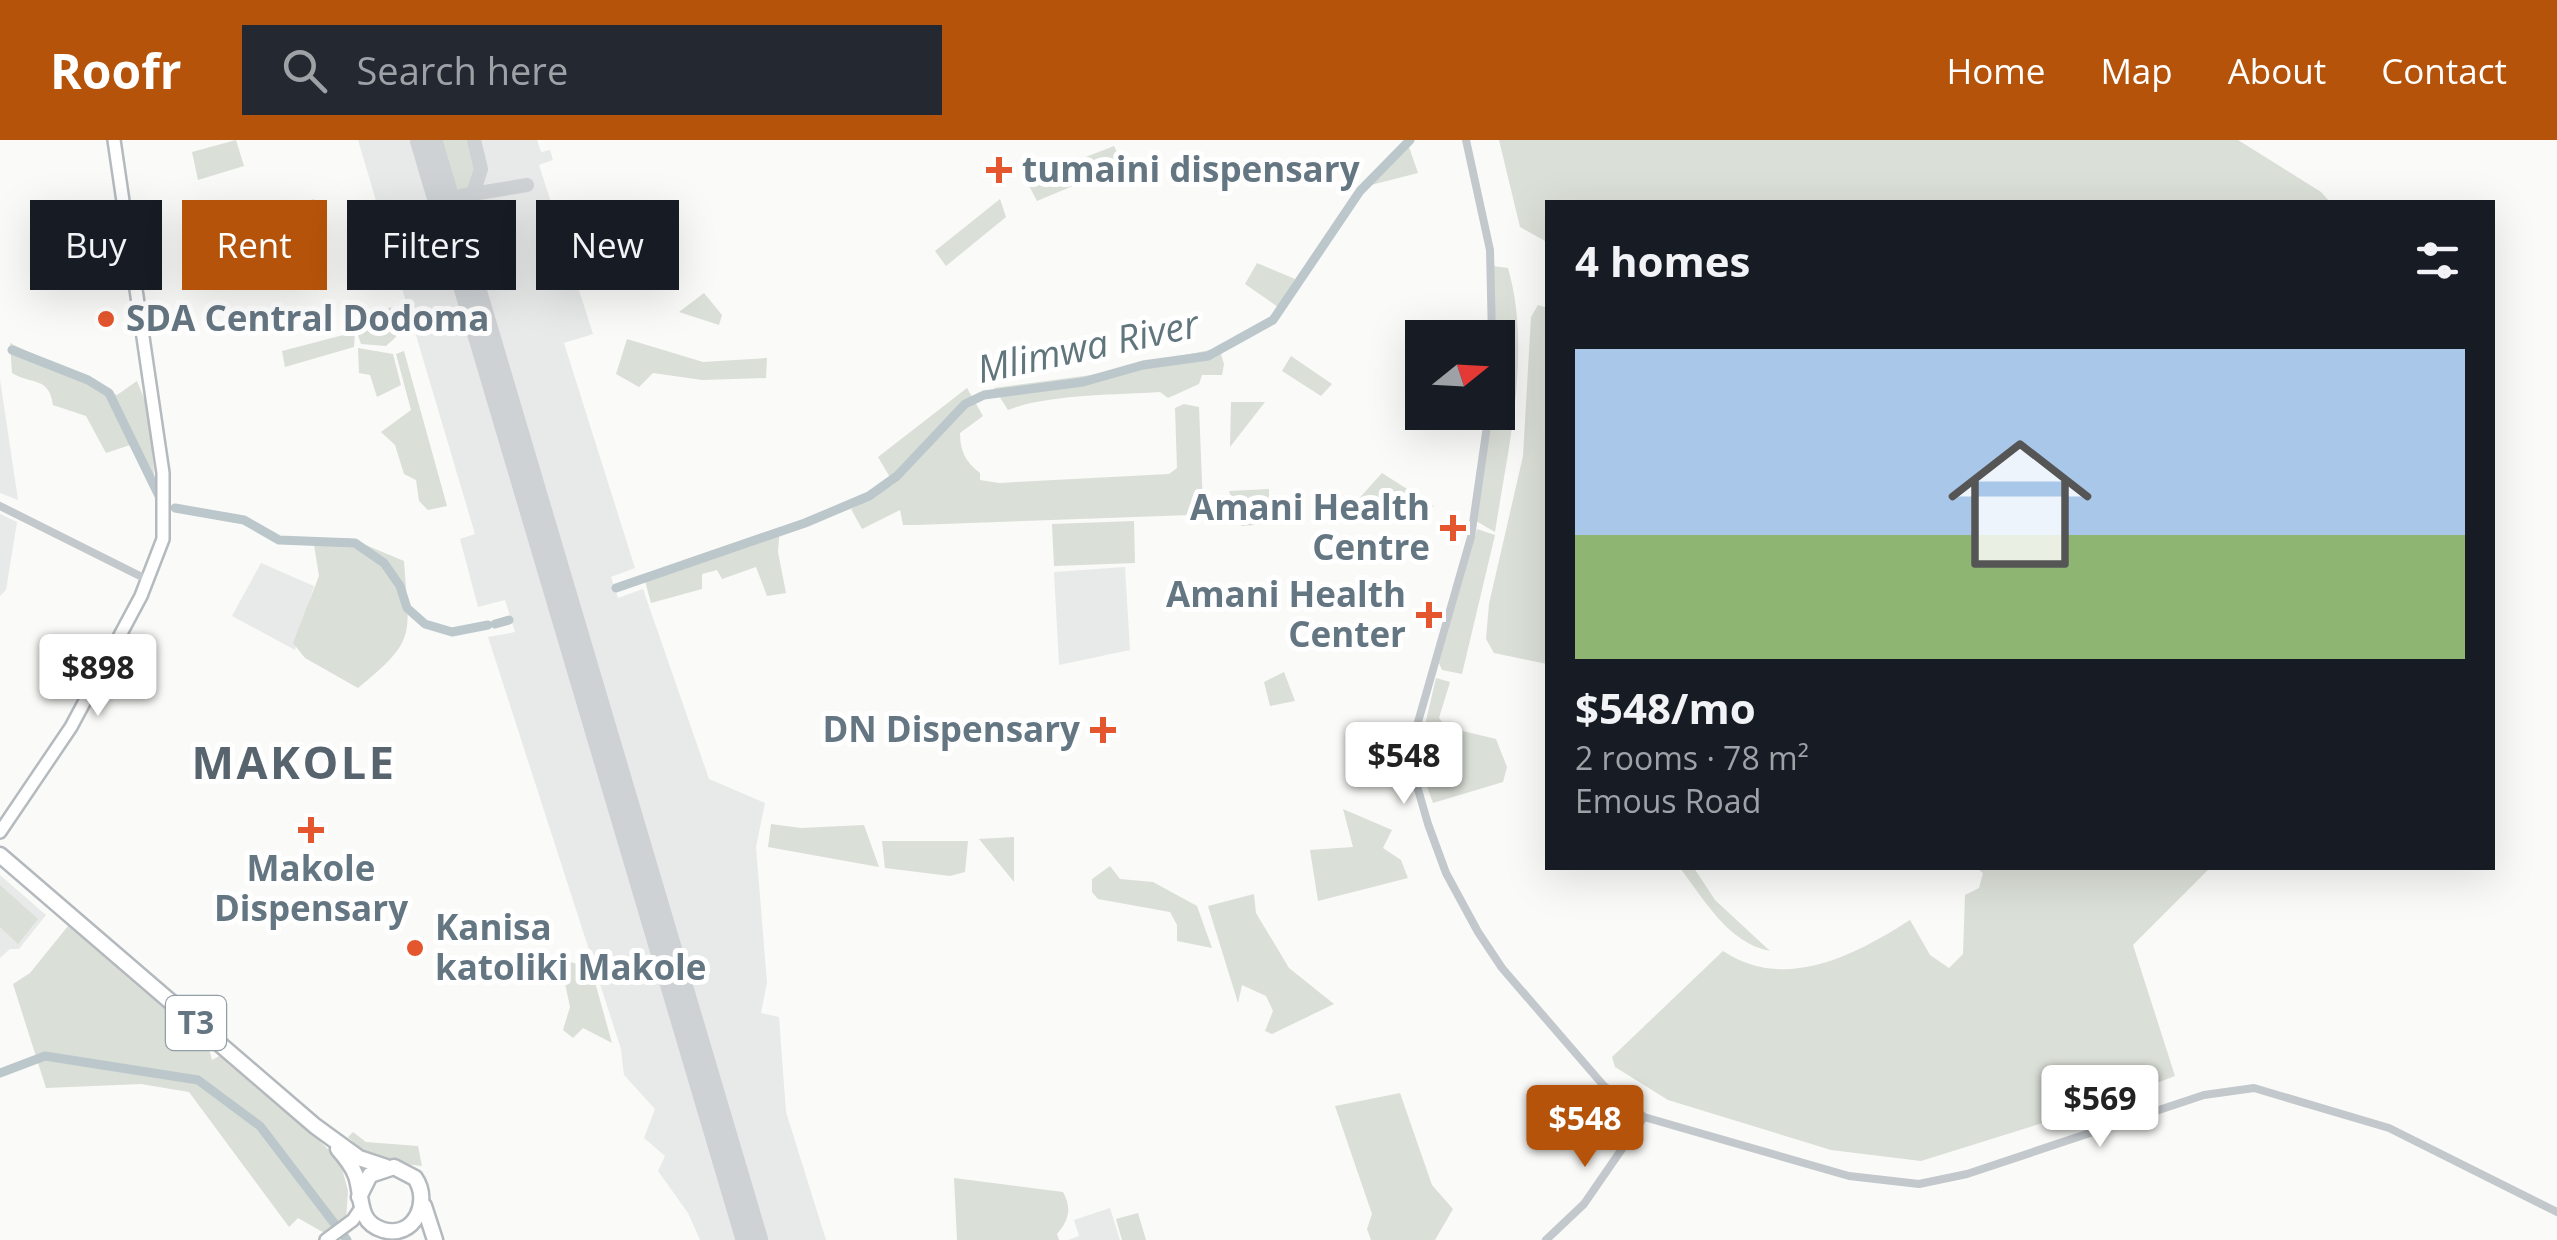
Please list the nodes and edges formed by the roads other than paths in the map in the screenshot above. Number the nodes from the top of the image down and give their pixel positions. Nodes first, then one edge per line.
1 (114, 140) edge
2 (1466, 140) edge
3 (1492, 320) edge
4 (1486, 430) edge
5 (0, 506) edge
6 (148, 580) junction
7 (0, 832) edge
8 (0, 855) edge
9 (1644, 1117) junction
10 (327, 1136) junction
11 (386, 1167) junction
12 (423, 1200) junction
13 (360, 1202) junction
14 (2557, 1212) edge
15 (372, 1224) junction
16 (345, 1229) junction
17 (392, 1231) junction
18 (329, 1239) edge
19 (425, 1240) edge
20 (436, 1240) edge
21 (1546, 1240) edge

1 - 6 main road
2 - 3 street
4 - 9 street
5 - 6 street
6 - 7 main road
8 - 10 highway, T3
9 - 14 street
9 - 21 street
10 - 11 highway, T3
10 - 13 highway, T3
11 - 12 highway, T3
11 - 13 highway
12 - 17 highway
12 - 20 highway, T3
13 - 15 highway, T3
13 - 16 main road
15 - 16 main road
15 - 17 highway
16 - 18 main road
17 - 19 highway

